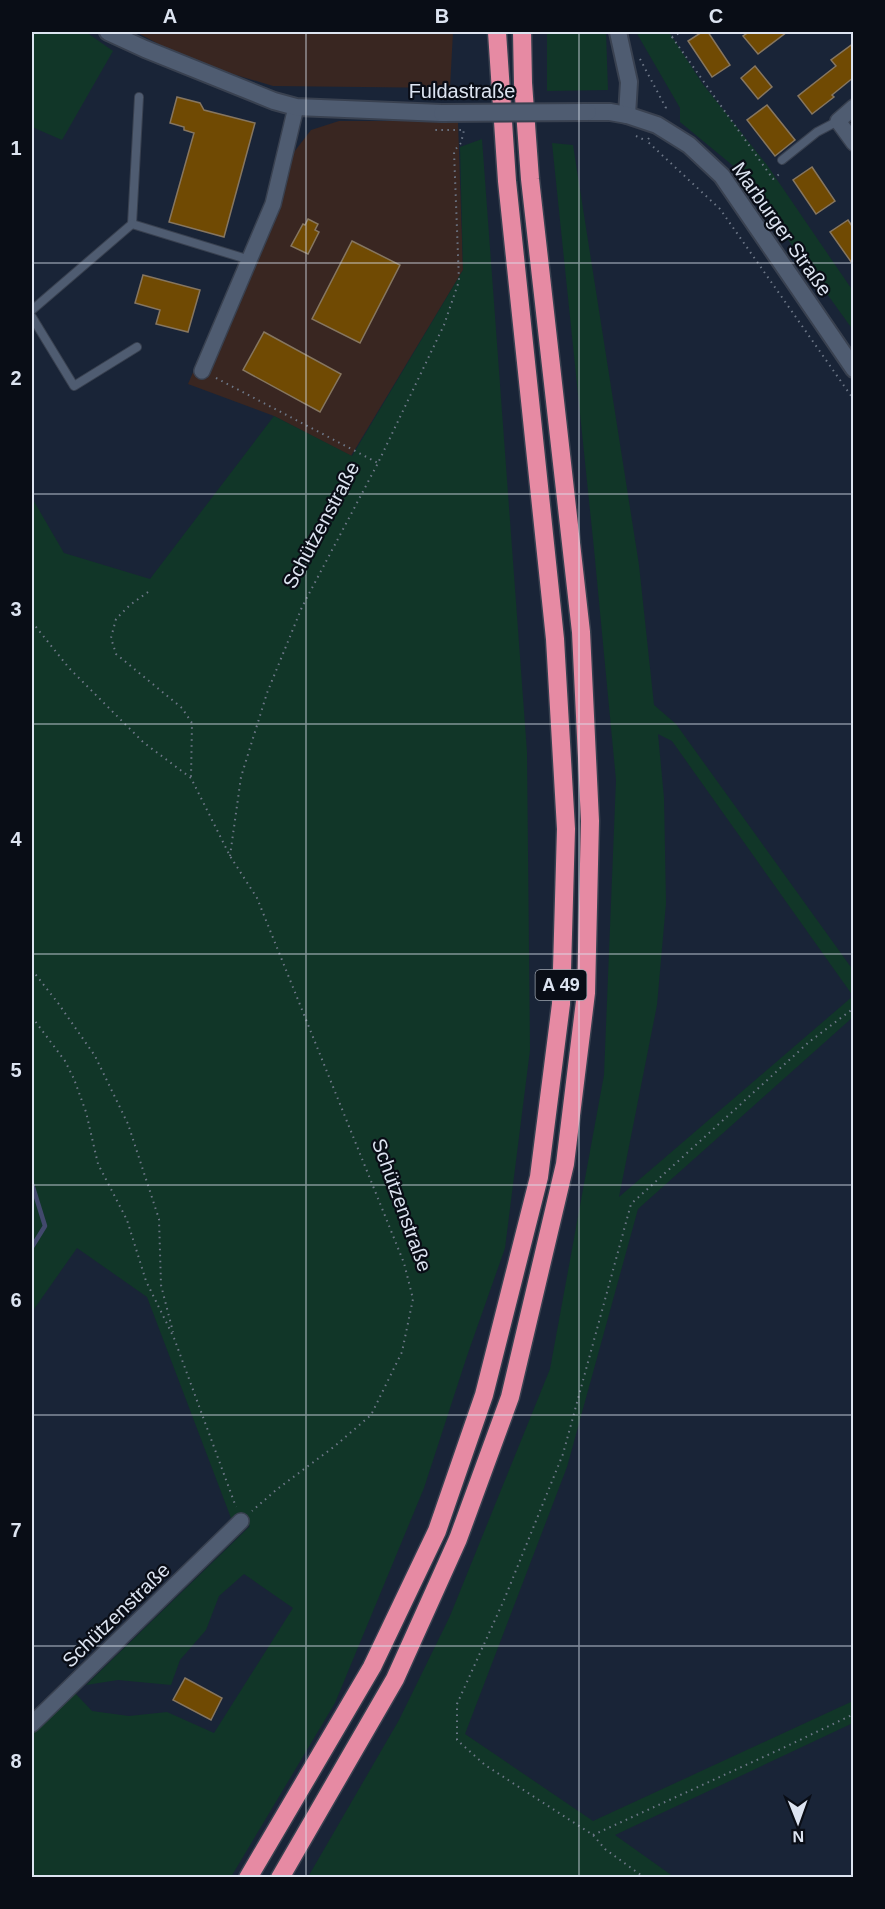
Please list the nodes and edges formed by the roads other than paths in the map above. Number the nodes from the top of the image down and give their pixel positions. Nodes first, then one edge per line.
1 (108, 32) edge
2 (497, 32) edge
3 (522, 32) edge
4 (618, 32) edge
5 (139, 97) dead end
6 (296, 107) junction
7 (854, 107) edge
8 (627, 115) junction
9 (838, 121) junction
10 (854, 143) edge
11 (782, 160) dead end
12 (132, 224) junction
13 (249, 260) junction
14 (32, 310) edge
15 (32, 317) edge
16 (137, 347) dead end
17 (854, 369) edge
18 (202, 370) road end
19 (241, 1521) road end
20 (32, 1724) edge
21 (248, 1878) edge
22 (280, 1878) edge

1 - 6 street, Fuldastraße
2 - 21 highway, A 49
3 - 22 highway, A 49
4 - 8 street
5 - 12 lane
6 - 8 street, Fuldastraße, bridge
6 - 13 street
7 - 9 street
8 - 17 street, Marburger Straße
9 - 10 street
9 - 11 lane
12 - 13 lane
12 - 14 lane
13 - 18 street
15 - 16 lane
19 - 20 street, Schützenstraße

